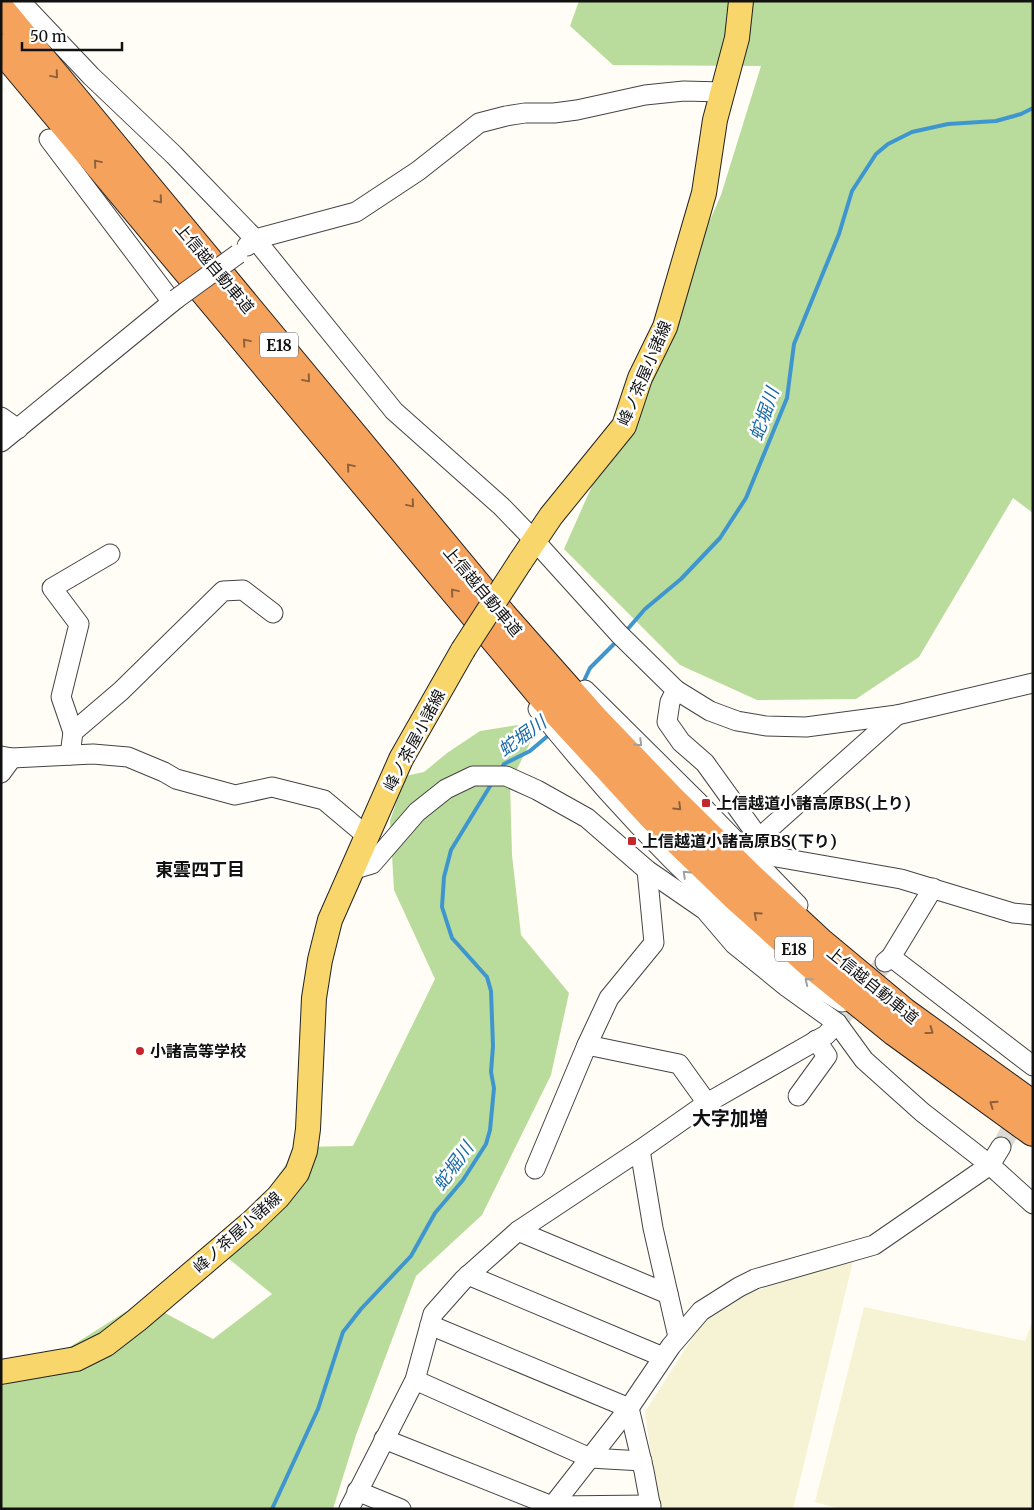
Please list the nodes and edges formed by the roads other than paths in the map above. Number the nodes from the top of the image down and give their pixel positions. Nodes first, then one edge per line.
1 (20, 1) edge
2 (740, 1) edge
3 (1, 10) edge
4 (1, 48) edge
5 (722, 92) junction
6 (49, 139) dead end
7 (255, 239) junction
8 (174, 300) junction
9 (1, 417) edge
10 (18, 429) junction
11 (1, 442) edge
12 (534, 540) junction
13 (110, 554) dead end
14 (273, 613) dead end
15 (1033, 683) edge
16 (550, 687) junction
17 (676, 690) junction
18 (897, 714) junction
19 (586, 729) junction
20 (73, 732) junction
21 (70, 755) junction
22 (5, 762) edge
23 (368, 837) junction
24 (760, 838) junction
25 (352, 870) junction
26 (647, 870) junction
27 (934, 888) junction
28 (1033, 915) edge
29 (899, 1022) junction
30 (838, 1024) junction
31 (816, 1040) junction
32 (586, 1045) junction
33 (1033, 1066) edge
34 (798, 1096) dead end
35 (707, 1103) junction
36 (1033, 1105) edge
37 (1033, 1132) edge
38 (1001, 1147) tunnel mouth
39 (640, 1150) junction
40 (990, 1165) junction
41 (535, 1169) dead end
42 (1033, 1204) edge
43 (518, 1231) junction
44 (468, 1275) junction
45 (668, 1294) junction
46 (430, 1325) junction
47 (678, 1337) junction
48 (663, 1357) junction
49 (1, 1372) edge
50 (414, 1380) junction
51 (629, 1408) junction
52 (384, 1439) junction
53 (590, 1458) junction
54 (642, 1461) junction
55 (357, 1491) junction
56 (651, 1507) edge
57 (551, 1508) edge
58 (349, 1509) edge
59 (401, 1509) edge

1 - 7 street
2 - 5 main road, 峰ノ茶屋小諸線
3 -> 16 highway, 上信越自動車道 / E18
16 -> 4 highway, 上信越自動車道 / E18
5 - 7 street
5 - 12 main road, 峰ノ茶屋小諸線
6 - 8 street
7 - 8 street, bridge
7 - 12 street
8 - 10 street
9 - 10 street
10 - 11 street
12 - 17 street
12 - 23 main road, 峰ノ茶屋小諸線, bridge
13 - 20 street
14 - 20 street
15 - 18 street
16 - 19 highway, 上信越自動車道 / E18
16 - 19 street
17 - 18 street
17 - 24 street
18 - 24 street
19 - 29 highway, 上信越自動車道 / E18
29 -> 19 street
20 - 21 street
21 - 22 street
21 - 23 street
23 - 25 main road, 峰ノ茶屋小諸線
24 - 27 street
25 - 26 street
25 - 49 main road, 峰ノ茶屋小諸線
26 - 30 street
26 - 32 street
27 - 28 street
27 - 33 street
29 -> 36 highway, 上信越自動車道 / E18
37 -> 29 highway, 上信越自動車道 / E18
30 - 31 street
30 - 40 street
31 - 34 street
31 - 35 street
32 - 35 street
32 - 41 street
35 - 39 street
38 - 40 street
39 - 43 street
39 - 45 street
40 - 42 street
40 - 47 street
43 - 44 street
43 - 45 street
44 - 46 street
44 - 48 street
45 - 47 street
46 - 50 street
46 - 51 street
47 - 48 street
48 - 51 street
50 - 52 street
50 - 53 street
51 - 53 street
51 - 54 street
52 - 55 street
52 - 57 street
53 - 54 street
53 - 57 street
54 - 56 street
55 - 58 street
55 - 59 street
56 - 57 street

